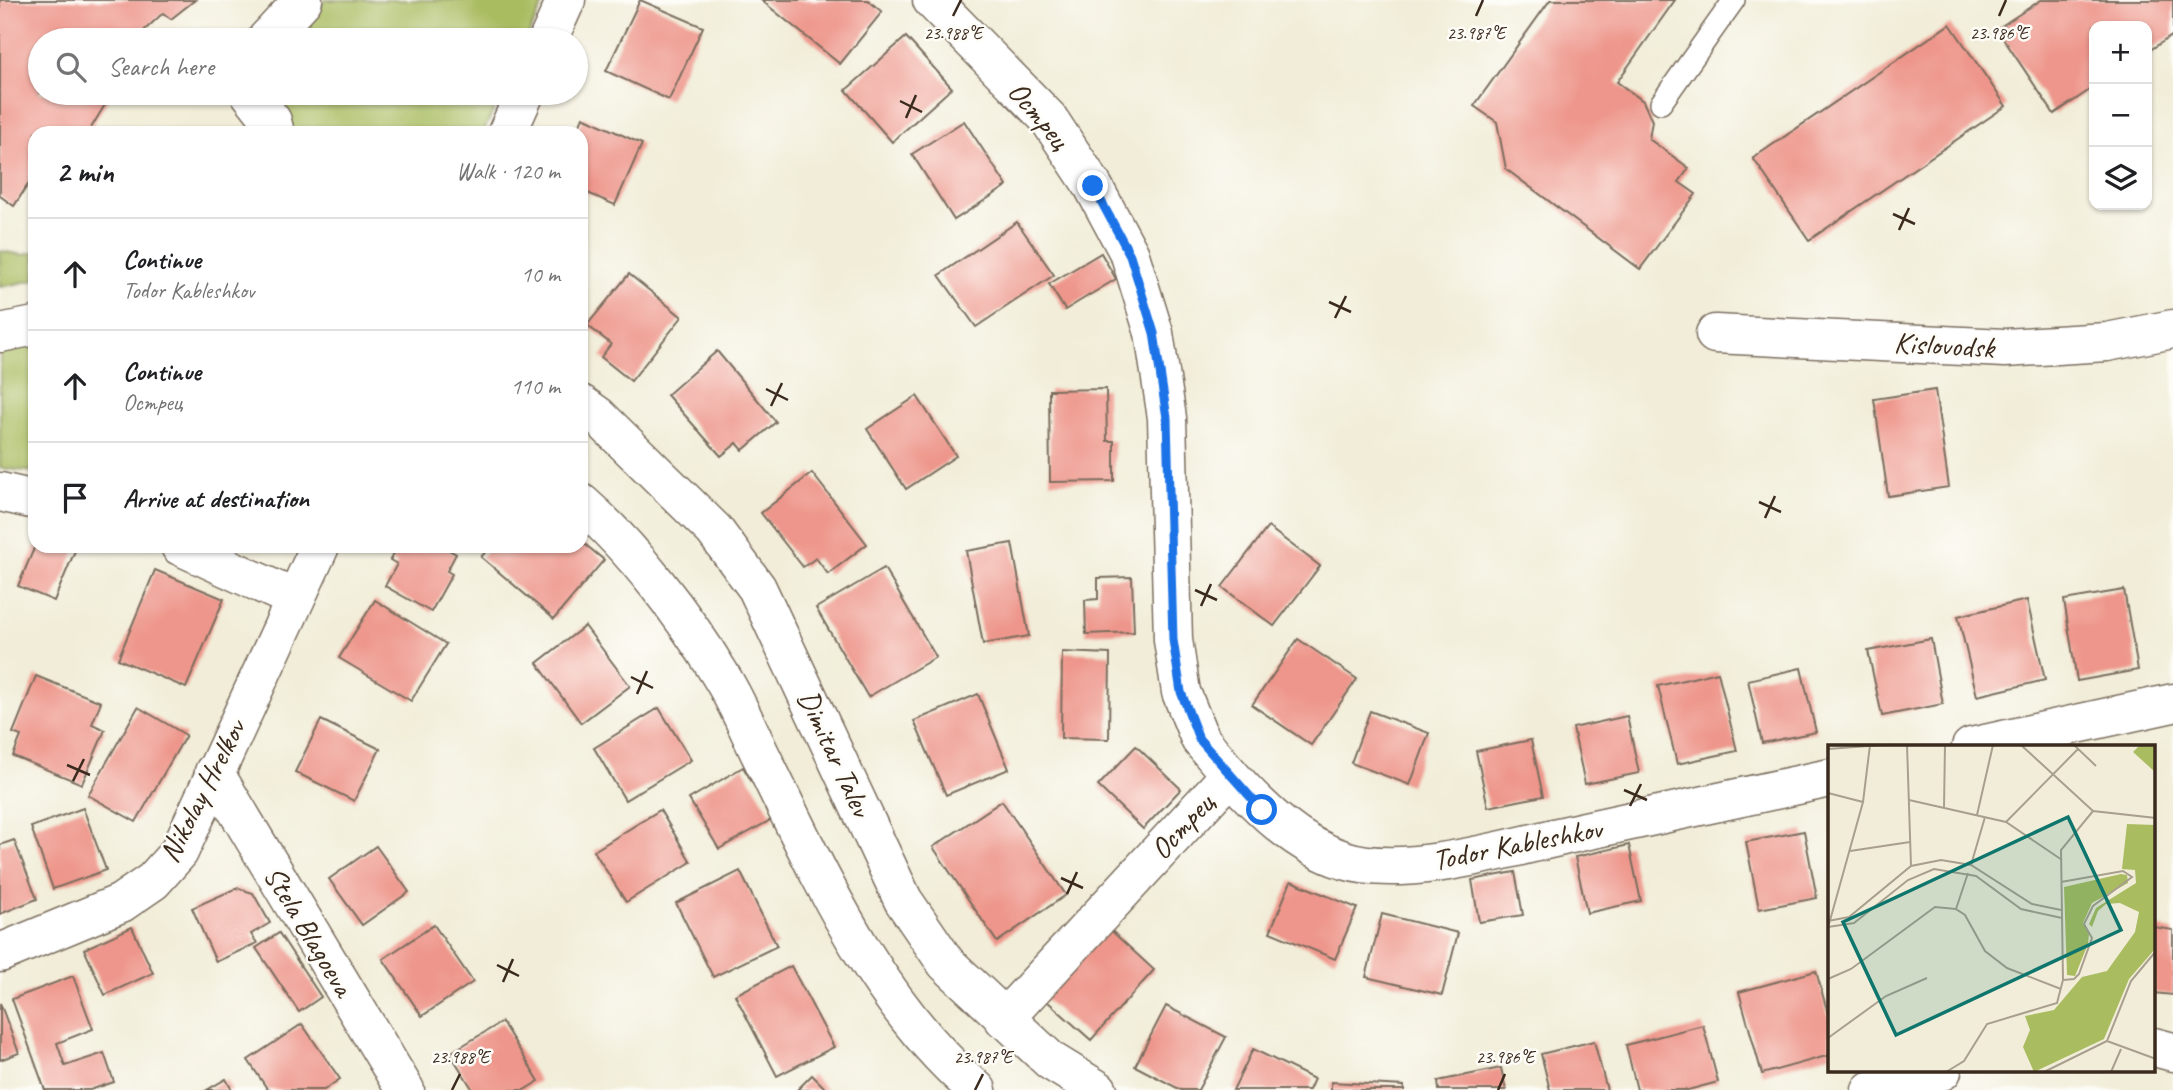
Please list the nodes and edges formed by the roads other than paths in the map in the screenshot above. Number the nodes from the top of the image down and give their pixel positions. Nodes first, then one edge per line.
1 (303, 0) edge
2 (566, 0) edge
3 (932, 0) edge
4 (1734, 0) edge
5 (277, 28) edge
6 (553, 28) edge
7 (1661, 103) dead end
8 (259, 105) edge
9 (520, 105) edge
10 (273, 126) edge
11 (510, 126) edge
12 (28, 327) edge
13 (2173, 329) edge
14 (0, 333) edge
15 (1715, 334) dead end
16 (588, 409) edge
17 (0, 492) edge
18 (28, 498) edge
19 (588, 509) edge
20 (195, 553) edge
21 (317, 553) edge
22 (295, 599) junction
23 (2173, 703) edge
24 (1980, 745) edge
25 (214, 772) junction
26 (1230, 775) junction
27 (1828, 778) edge
28 (0, 953) edge
29 (1004, 1018) junction
30 (2156, 1048) edge
31 (2173, 1052) edge
32 (1938, 1072) edge
33 (953, 1083) edge
34 (405, 1090) edge
35 (1098, 1090) edge
36 (1871, 1090) edge

1 - 5 street
2 - 6 street
3 - 26 street, Острец
4 - 7 lane
8 - 10 street
9 - 11 street
12 - 14 street
13 - 15 street, Kislovodsk
16 - 29 street, Dimitar Talev
17 - 18 street
19 - 33 street
20 - 22 street
21 - 22 street, Nikolay Hrelkov
22 - 25 street, Nikolay Hrelkov
23 - 24 street
25 - 28 street, Nikolay Hrelkov
25 - 34 street, Stela Blagoeva
26 - 27 street, Todor Kableshkov
26 - 29 street, Острец
29 - 35 street, Dimitar Talev
30 - 31 street
32 - 36 street

